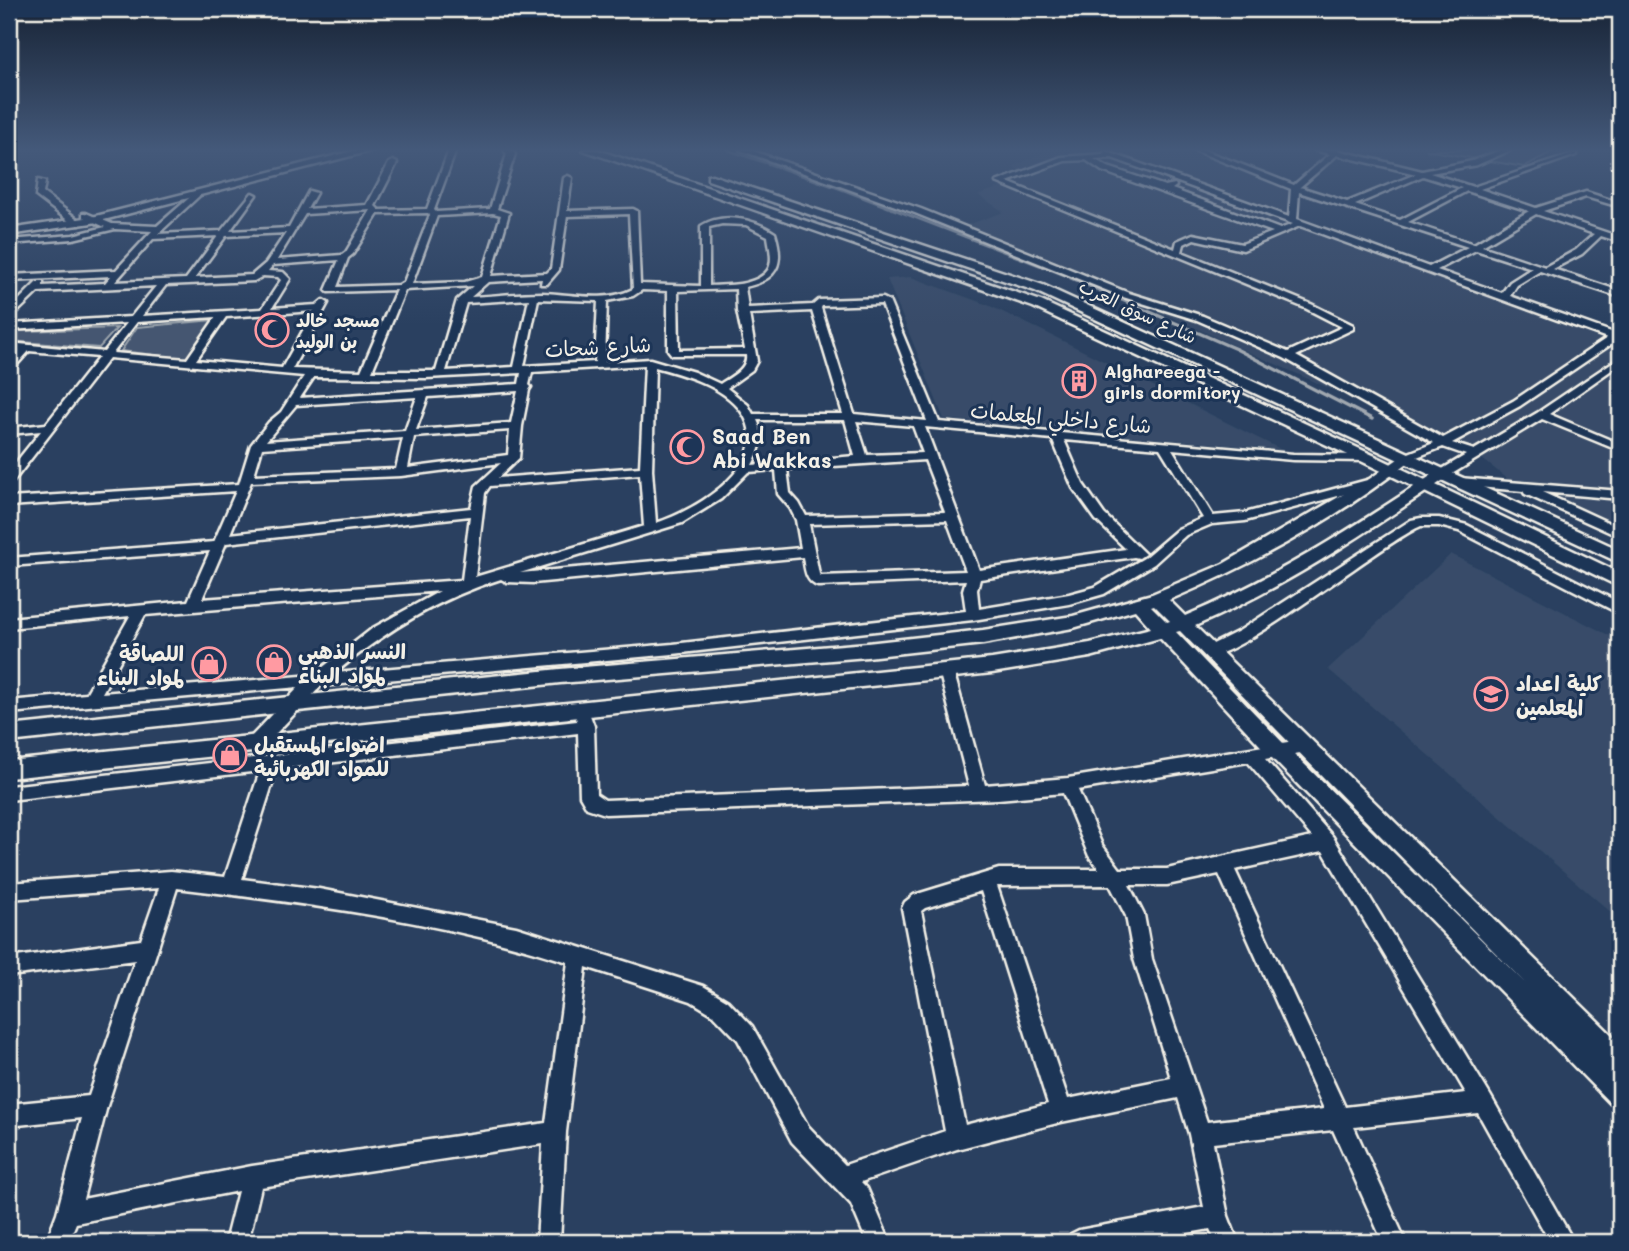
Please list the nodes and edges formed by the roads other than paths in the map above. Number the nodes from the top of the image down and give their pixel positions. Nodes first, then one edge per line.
1 (58, 208) edge
2 (122, 208) edge
3 (129, 208) edge
4 (180, 208) edge
5 (243, 208) edge
6 (304, 208) edge
7 (433, 208) edge
8 (564, 208) edge
9 (758, 208) edge
10 (808, 208) edge
11 (908, 208) edge
12 (1068, 208) edge
13 (1216, 208) edge
14 (1259, 208) edge
15 (1295, 208) edge
16 (1358, 208) edge
17 (1429, 208) edge
18 (1523, 208) edge
19 (1544, 208) edge
20 (373, 210) junction
21 (493, 211) joint
22 (302, 212) junction
23 (432, 212) junction
24 (1533, 212) junction
25 (563, 214) junction
26 (89, 217) junction
27 (73, 220) junction
28 (1295, 222) junction
29 (1400, 223) junction
30 (9, 226) edge
31 (114, 227) junction
32 (1620, 227) edge
33 (159, 228) junction
34 (290, 230) junction
35 (9, 232) edge
36 (227, 233) junction
37 (1281, 233) junction
38 (1602, 234) junction
39 (152, 237) junction
40 (1620, 240) edge
41 (9, 242) edge
42 (1475, 247) junction
43 (1178, 253) junction
44 (344, 257) junction
45 (270, 263) junction
46 (1543, 269) junction
47 (1427, 271) junction
48 (119, 273) junction
49 (262, 273) junction
50 (547, 276) junction
51 (47, 277) junction
52 (9, 278) edge
53 (486, 279) junction
54 (188, 282) junction
55 (162, 284) junction
56 (405, 285) junction
57 (107, 286) junction
58 (636, 287) junction
59 (673, 287) junction
60 (705, 287) junction
61 (740, 287) junction
62 (34, 289) junction
63 (331, 290) junction
64 (1620, 294) edge
65 (537, 297) junction
66 (603, 298) junction
67 (1505, 298) junction
68 (462, 300) junction
69 (320, 308) junction
70 (816, 308) junction
71 (742, 311) junction
72 (265, 312) junction
73 (10, 313) edge
74 (222, 315) junction
75 (135, 320) junction
76 (9, 327) edge
77 (1618, 336) edge
78 (9, 346) edge
79 (27, 347) junction
80 (751, 352) junction
81 (108, 353) junction
82 (1288, 356) junction
83 (1620, 360) edge
84 (190, 362) junction
85 (650, 362) junction
86 (600, 364) junction
87 (9, 367) edge
88 (523, 371) junction
89 (285, 372) junction
90 (311, 374) junction
91 (440, 374) junction
92 (365, 375) junction
93 (526, 387) junction
94 (722, 387) junction
95 (423, 395) junction
96 (294, 402) junction
97 (1541, 415) junction
98 (751, 417) junction
99 (849, 417) junction
100 (918, 424) junction
101 (516, 426) junction
102 (935, 426) junction
103 (50, 427) junction
104 (9, 431) edge
105 (408, 435) junction
106 (1057, 436) junction
107 (1445, 444) junction
108 (257, 445) junction
109 (1164, 446) junction
110 (1620, 448) edge
111 (1477, 455) junction
112 (929, 456) junction
113 (513, 458) junction
114 (1367, 458) junction
115 (1405, 458) junction
116 (862, 459) junction
117 (781, 466) junction
118 (746, 469) junction
119 (646, 470) junction
120 (1390, 470) junction
121 (401, 472) junction
122 (1451, 478) junction
123 (9, 480) edge
124 (488, 482) junction
125 (1373, 482) junction
126 (245, 483) junction
127 (1425, 486) junction
128 (1518, 486) junction
129 (1620, 495) edge
130 (9, 502) edge
131 (478, 511) junction
132 (950, 516) junction
133 (802, 520) junction
134 (1210, 520) junction
135 (650, 529) junction
136 (1620, 533) edge
137 (221, 542) junction
138 (809, 552) junction
139 (1136, 552) junction
140 (1620, 557) edge
141 (1149, 561) junction
142 (9, 562) edge
143 (974, 575) junction
144 (498, 576) junction
145 (1620, 581) edge
146 (468, 584) junction
147 (1147, 600) junction
148 (193, 605) junction
149 (1620, 609) edge
150 (140, 611) junction
151 (973, 615) junction
152 (9, 624) edge
153 (1173, 626) junction
154 (1210, 652) junction
155 (673, 657) junction
156 (946, 670) junction
157 (313, 681) junction
158 (90, 701) junction
159 (291, 702) junction
160 (9, 707) edge
161 (584, 718) junction
162 (9, 734) edge
163 (255, 744) junction
164 (1306, 746) junction
165 (1278, 751) junction
166 (1251, 754) junction
167 (271, 762) junction
168 (9, 770) edge
169 (1068, 785) junction
170 (979, 792) junction
171 (9, 793) edge
172 (1327, 842) junction
173 (1224, 865) junction
174 (1115, 876) junction
175 (171, 879) junction
176 (987, 881) junction
177 (231, 886) junction
178 (9, 891) edge
179 (146, 950) junction
180 (578, 956) junction
181 (9, 967) edge
182 (1620, 1061) edge
183 (1182, 1082) junction
184 (1620, 1095) edge
185 (1483, 1102) junction
186 (96, 1106) junction
187 (1061, 1111) junction
188 (9, 1115) edge
189 (1339, 1119) junction
190 (555, 1132) junction
191 (1200, 1134) junction
192 (957, 1138) junction
193 (252, 1177) junction
194 (842, 1177) junction
195 (68, 1213) junction
196 (1217, 1216) junction
197 (57, 1242) edge
198 (237, 1242) edge
199 (549, 1242) edge
200 (878, 1242) edge
201 (1079, 1242) edge
202 (1227, 1242) edge
203 (1395, 1242) edge
204 (1563, 1242) edge

1 - 27 street
2 - 26 main road
3 - 26 main road
4 - 33 street
5 - 36 street
6 - 22 street
7 - 23 street
8 - 25 street
9 - 114 main road
10 - 115 main road, شارع سوق العرب
11 - 82 street
12 - 43 street
13 - 37 street
14 - 28 street
15 - 28 street
16 - 29 street
17 - 29 street
18 - 24 street
19 - 24 street
20 - 22 street
20 - 23 street
20 - 44 street
21 - 23 street
21 - 53 street
22 - 34 street
23 - 56 street
24 - 38 street
24 - 42 street
25 - 50 street
25 - 58 street
26 - 27 main road
26 - 31 street
27 - 30 main road
27 - 35 main road
28 - 37 street
28 - 47 street
29 - 42 street
31 - 33 street
31 - 41 street
32 - 38 street
33 - 39 street
34 - 36 street
34 - 45 street
36 - 39 street
36 - 54 street
37 - 43 street
38 - 40 street
38 - 46 street
39 - 48 street
42 - 46 street
42 - 47 street
43 - 82 street
44 - 45 street
44 - 63 street
45 - 49 street
46 - 64 street
46 - 67 street
47 - 67 street
48 - 51 street
48 - 57 street
49 - 54 street
49 - 72 street
50 - 53 street
50 - 65 street
51 - 52 street
51 - 62 street
53 - 56 street
53 - 68 street
54 - 55 street
55 - 57 street
55 - 75 street
56 - 63 street
56 - 92 street
57 - 62 street
58 - 59 street
58 - 66 street
59 - 60 street
59 - 80 street
60 - 61 street
60 - 61 street
61 - 71 street
62 - 73 street
63 - 69 street
65 - 66 street
65 - 68 street
65 - 88 street
66 - 86 street
67 - 77 street
68 - 91 street
69 - 72 street
69 - 89 street
70 - 71 street
70 - 99 street
70 - 102 street
71 - 80 street
72 - 74 street
74 - 75 street
74 - 84 street
75 - 76 street
75 - 81 street
77 - 107 street
78 - 79 street, شارع شحات
79 - 81 street, شارع شحات
79 - 87 street
80 - 94 street
81 - 84 street, شارع شحات
81 - 103 street
82 - 107 street
83 - 97 street
84 - 89 street, شارع شحات
85 - 86 street, شارع شحات
85 - 94 street, شارع شحات
85 - 119 street
86 - 88 street, شارع شحات
88 - 91 street, شارع شحات
88 - 93 street
89 - 90 street, شارع شحات
90 - 92 street, شارع شحات
90 - 96 street
91 - 92 street, شارع شحات
93 - 95 street
93 - 101 street
94 - 98 street, شارع شحات
95 - 96 street
95 - 105 street
96 - 108 street
97 - 110 street
97 - 111 street
98 - 99 street, شارع داخلي المعلمات
98 - 118 street
99 - 100 street, شارع داخلي المعلمات
99 - 116 street
100 - 102 street, شارع داخلي المعلمات
100 - 112 street
101 - 105 street
101 - 113 street
102 - 106 street, شارع داخلي المعلمات
103 - 104 street
103 - 123 street
105 - 108 street
105 - 121 street
106 - 109 street, شارع داخلي المعلمات
106 - 139 street
107 - 111 street
107 - 115 street
108 - 126 street
109 - 114 street, شارع داخلي المعلمات
109 - 134 street
111 - 122 street
112 - 116 street
112 - 132 street
113 - 121 street
113 - 124 street
114 - 120 main road
115 - 120 street
115 - 122 main road, شارع سوق العرب
116 - 117 street
117 - 118 street
117 - 133 street
118 - 135 street
119 - 124 street
119 - 135 street
120 - 125 street
120 - 127 main road
121 - 126 street
122 - 127 street
122 - 128 street
122 - 140 main road, شارع سوق العرب
124 - 131 street
125 - 134 street
125 - 147 street
126 - 130 street
126 - 137 street
127 - 145 main road
127 - 153 street
128 - 129 street
128 - 136 street
131 - 137 street
131 - 146 street
132 - 133 street
132 - 143 street
133 - 138 street
134 - 141 street
135 - 144 street
137 - 142 street
137 - 148 street
138 - 143 street
138 - 144 street
139 - 141 street
139 - 143 street
141 - 151 street
143 - 151 street
144 - 146 street
146 - 148 street
146 - 157 street
147 - 153 street
147 - 155 street
148 - 150 street
149 - 154 street
150 - 152 street
150 - 158 street
151 - 155 street
153 - 154 street
153 - 156 street
153 - 165 street
154 - 164 street
155 - 157 street
155 - 159 street
156 - 161 street
156 - 170 street
157 - 158 street
157 - 159 street
158 - 160 street
159 - 162 street
159 - 163 street
161 - 163 street
161 - 167 street
161 - 170 street
163 - 168 street
164 - 165 street
164 - 182 street
165 - 166 street
165 - 184 street
166 - 169 street
166 - 172 street
167 - 171 street
167 - 177 street
169 - 170 street
169 - 174 street
172 - 173 street
172 - 185 street
173 - 174 street
173 - 189 street
174 - 176 street
174 - 183 street
175 - 177 street
175 - 178 street
175 - 179 street
176 - 187 street
176 - 192 street
177 - 180 street
179 - 181 street
179 - 186 street
180 - 190 street
180 - 194 street
183 - 187 street
183 - 191 street
185 - 189 street
185 - 204 street
186 - 188 street
186 - 195 street
187 - 192 street
189 - 191 street
189 - 203 street
190 - 193 street
190 - 199 street
191 - 196 street
192 - 194 street
193 - 195 street
193 - 198 street
194 - 200 street
195 - 197 street
196 - 201 street
196 - 202 street

